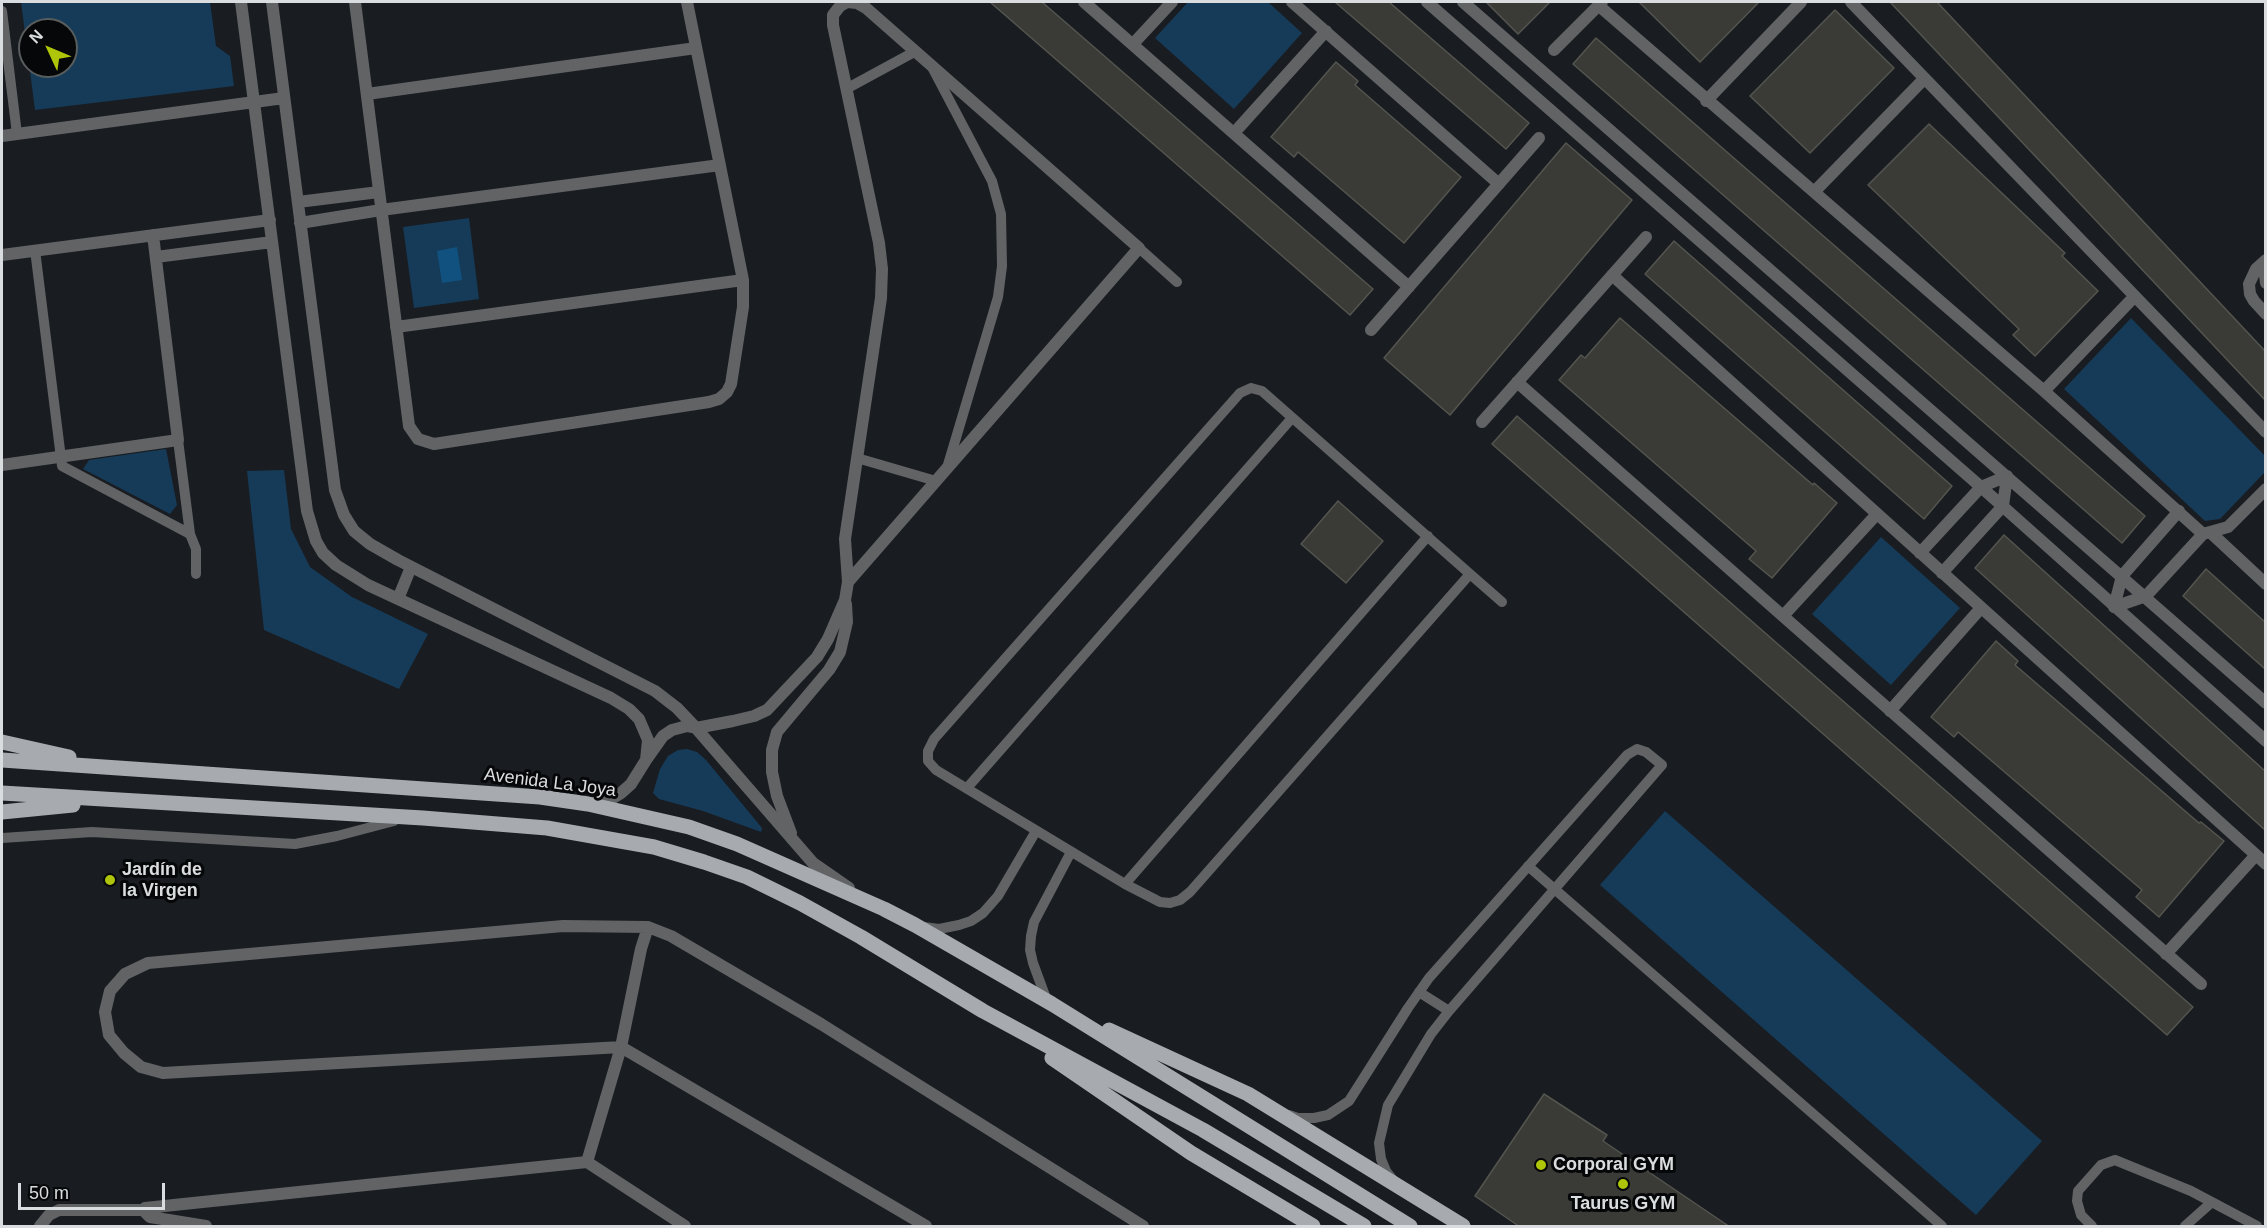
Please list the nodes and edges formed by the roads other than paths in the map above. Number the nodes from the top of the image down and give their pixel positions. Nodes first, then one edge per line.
1 (241, 2) edge
2 (272, 2) edge
3 (355, 2) edge
4 (687, 2) edge
5 (1084, 2) edge
6 (1172, 2) edge
7 (1292, 2) edge
8 (1428, 2) edge
9 (1463, 2) edge
10 (1801, 2) edge
11 (1851, 2) edge
12 (1600, 3) edge
13 (2, 11) edge
14 (1326, 31) junction
15 (1133, 45) junction
16 (696, 48) junction
17 (1554, 50) dead end
18 (916, 51) junction
19 (930, 64) junction
20 (1924, 79) junction
21 (846, 88) junction
22 (367, 94) junction
23 (284, 98) junction
24 (1706, 100) junction
25 (254, 101) junction
26 (1234, 133) junction
27 (17, 134) junction
28 (2, 136) edge
29 (1539, 138) dead end
30 (720, 165) junction
31 (1498, 184) junction
32 (379, 192) junction
33 (1814, 192) junction
34 (298, 202) junction
35 (381, 210) junction
36 (270, 220) junction
37 (300, 224) junction
38 (153, 235) junction
39 (1646, 237) dead end
40 (272, 242) junction
41 (1138, 248) junction
42 (35, 250) junction
43 (2, 255) edge
44 (156, 257) junction
45 (2265, 261) edge
46 (1612, 275) junction
47 (743, 280) junction
48 (1177, 282) dead end
49 (2265, 283) edge
50 (1409, 287) junction
51 (2134, 297) junction
52 (2265, 314) edge
53 (396, 327) junction
54 (1371, 330) dead end
55 (1517, 382) junction
56 (2044, 391) junction
57 (1292, 418) junction
58 (1482, 422) dead end
59 (2265, 432) edge
60 (178, 440) junction
61 (60, 458) junction
62 (857, 458) junction
63 (2, 465) edge
64 (947, 468) junction
65 (2007, 476) junction
66 (936, 481) junction
67 (1981, 487) junction
68 (2265, 489) edge
69 (2002, 506) junction
70 (2179, 511) junction
71 (1877, 514) junction
72 (2206, 533) junction
73 (190, 534) junction
74 (1428, 536) junction
75 (1920, 553) junction
76 (411, 567) junction
77 (1942, 573) junction
78 (196, 574) dead end
79 (1470, 574) junction
80 (2122, 576) junction
81 (848, 582) junction
82 (2265, 584) edge
83 (2146, 596) junction
84 (398, 600) junction
85 (845, 600) junction
86 (1502, 602) dead end
87 (2114, 607) junction
88 (1981, 608) junction
89 (1783, 616) junction
90 (2265, 703) edge
91 (1890, 711) junction
92 (696, 728) junction
93 (2265, 741) edge
94 (2, 742) edge
95 (2, 760) edge
96 (646, 760) junction
97 (118, 768) junction
98 (967, 788) junction
99 (2, 793) edge
100 (115, 800) junction
101 (588, 804) junction
102 (2, 812) edge
103 (423, 818) junction
104 (1036, 831) junction
105 (2, 838) edge
106 (794, 843) junction
107 (1071, 852) junction
108 (2256, 855) junction
109 (2265, 864) edge
110 (1528, 866) junction
111 (1125, 884) junction
112 (1554, 888) junction
113 (884, 909) junction
114 (915, 925) junction
115 (648, 927) junction
116 (2166, 954) junction
117 (2200, 984) dead end
118 (1419, 992) junction
119 (1050, 1003) junction
120 (983, 1011) junction
121 (1449, 1011) junction
122 (621, 1047) junction
123 (1277, 1112) junction
124 (587, 1162) junction
125 (1406, 1191) junction
126 (2212, 1202) junction
127 (145, 1210) junction
128 (40, 1227) edge
129 (206, 1227) edge
130 (685, 1227) edge
131 (926, 1227) edge
132 (1143, 1227) edge
133 (1313, 1227) edge
134 (1364, 1227) edge
135 (1410, 1227) edge
136 (1463, 1227) edge
137 (1942, 1227) edge
138 (2092, 1227) edge
139 (2185, 1227) edge
140 (2257, 1227) edge

1 - 25 street
2 - 23 street
3 - 22 street
4 - 16 street
5 - 15 street
6 - 15 street
7 - 14 street
8 - 67 street
9 - 65 street
10 - 24 street
11 - 20 street
12 - 17 street
12 - 24 street
13 - 27 lane
14 - 26 street
14 - 31 street
15 - 26 street
16 - 22 street
16 - 30 street
18 - 19 street
18 - 21 lane
18 - 21 street
19 - 41 street
19 - 64 lane
20 - 33 street
20 - 51 street
21 - 62 street
22 - 32 street
23 - 25 street
23 - 34 street
24 - 33 street
25 - 27 street
25 - 36 street
26 - 50 street
27 - 28 street
29 - 31 street
30 - 35 street
30 - 47 street
31 - 50 street
32 - 34 street
32 - 35 street
33 - 56 street
34 - 37 street
35 - 37 street
35 - 53 street
36 - 38 street
36 - 40 street
37 - 76 street
38 - 42 street
38 - 44 street
39 - 46 street
40 - 44 street
40 - 84 street
41 - 48 lane
41 - 64 street
42 - 43 street
42 - 61 lane
44 - 60 street
45 - 49 street
45 - 52 street
46 - 55 street
46 - 71 street
47 - 53 street
47 - 53 street
50 - 54 street
51 - 56 street
51 - 59 street
55 - 58 street
55 - 89 street
56 - 70 street
57 - 74 lane
57 - 98 lane
57 - 98 lane
60 - 61 street
60 - 73 lane
61 - 63 street
61 - 73 lane
62 - 66 lane
62 - 81 street
64 - 66 street
65 - 67 street
65 - 69 street
65 - 80 street
66 - 81 street
67 - 69 street
67 - 75 street
68 - 72 street
69 - 77 street
69 - 87 street
70 - 72 street
70 - 80 street
71 - 75 street
71 - 89 street
72 - 82 street
72 - 83 street
73 - 78 lane
74 - 79 lane
74 - 111 lane
75 - 77 street
76 - 84 street
76 - 92 street
77 - 88 street
79 - 86 lane
79 - 111 lane
80 - 83 street
80 - 87 street
81 - 85 street
83 - 87 street
83 - 90 street
84 - 96 street
85 - 92 street
85 - 106 street
87 - 93 street
88 - 91 street
88 - 108 street
89 - 91 street
91 - 116 street
92 - 96 street
92 - 106 street
94 - 97 main road
95 - 97 main road, Avenida La Joya
96 - 101 street
97 - 101 main road, Avenida La Joya
98 - 104 lane
99 - 100 main road
100 - 102 main road
100 - 103 main road
101 - 113 main road, Avenida La Joya
103 - 105 lane
103 - 120 main road
104 - 107 lane
104 - 114 lane
106 - 113 street
107 - 111 lane
107 - 119 lane
108 - 109 street
108 - 116 street
110 - 112 lane
110 - 112 lane
110 - 118 lane
112 - 121 lane
112 - 137 lane
113 - 114 main road, Avenida La Joya
114 - 119 main road, Avenida La Joya
115 - 122 street
115 - 122 street
115 - 132 street
116 - 117 street
118 - 121 lane
118 - 123 lane
119 - 123 main road
119 - 135 main road
120 - 133 main road
120 - 134 main road
121 - 125 lane
122 - 124 street
122 - 131 street
123 - 125 main road
124 - 127 street
124 - 130 street
125 - 136 main road
126 - 138 lane
126 - 139 lane
126 - 140 lane
127 - 128 street
127 - 129 street

